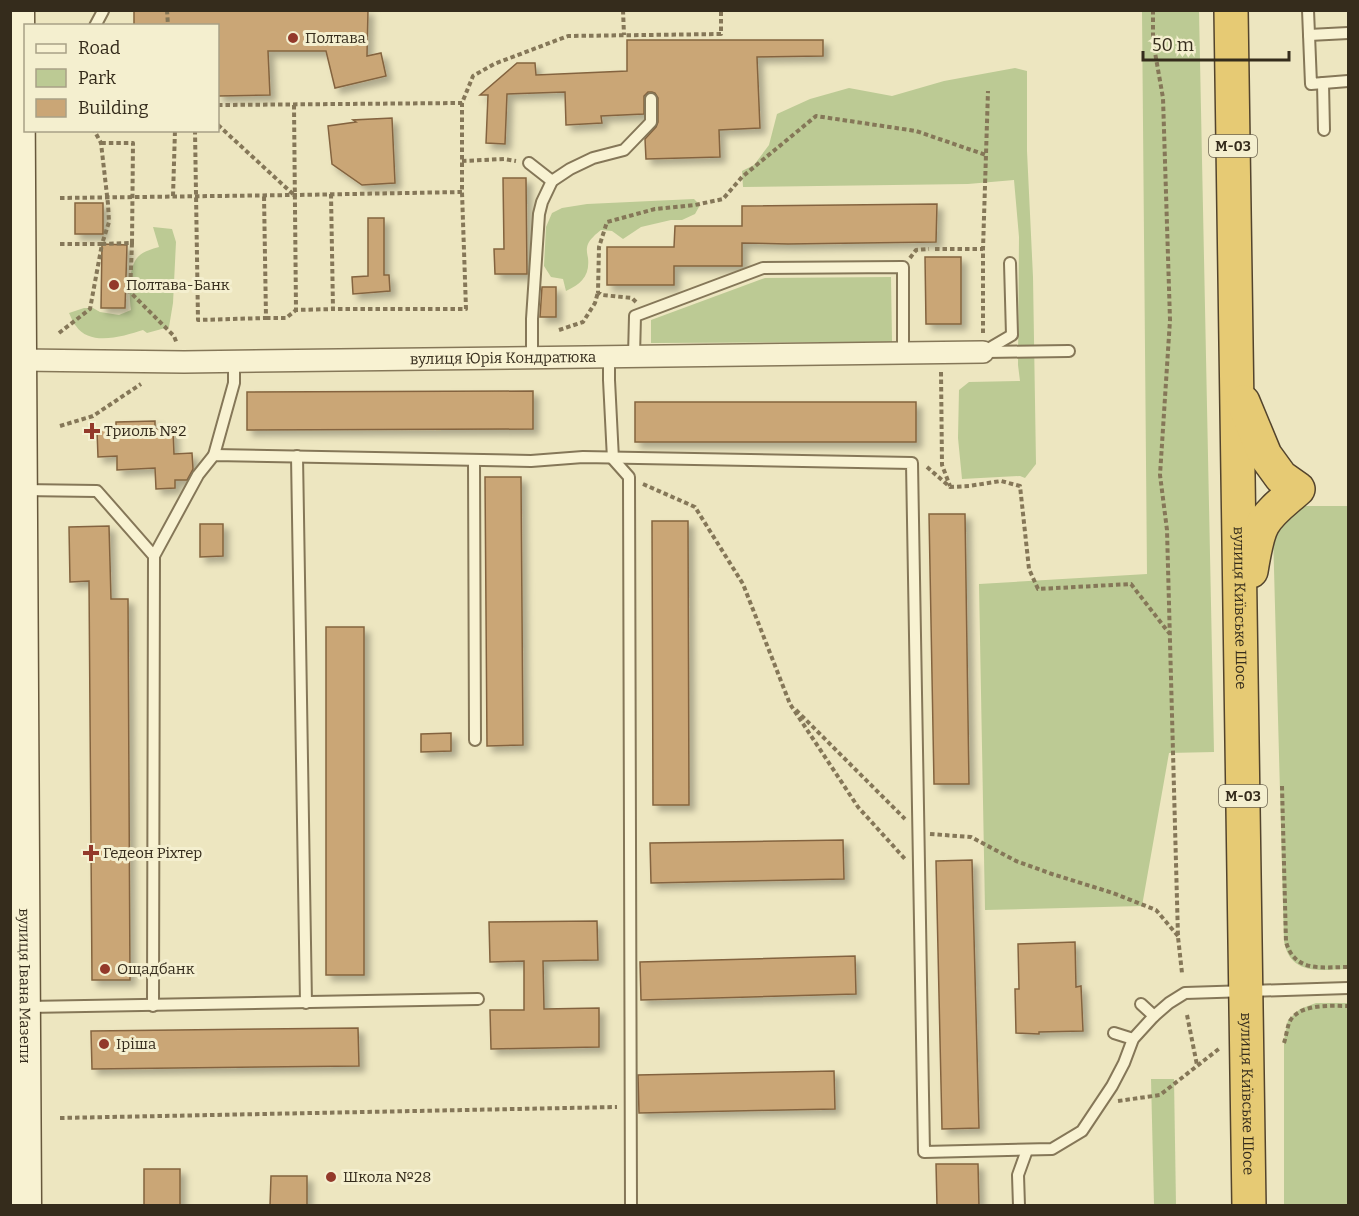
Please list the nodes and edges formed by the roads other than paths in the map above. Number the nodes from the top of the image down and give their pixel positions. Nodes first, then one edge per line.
1 (19, 10) edge
2 (1231, 10) edge
3 (1308, 10) edge
4 (1348, 33) edge
5 (1309, 35) junction
6 (22, 65) edge
7 (1348, 81) edge
8 (1323, 83) junction
9 (651, 99) dead end
10 (1324, 130) dead end
11 (529, 164) road end
12 (552, 181) junction
13 (1010, 263) dead end
14 (1069, 351) dead end
15 (983, 352) junction
16 (903, 353) junction
17 (634, 356) junction
18 (532, 357) junction
19 (609, 357) junction
20 (21, 360) junction
21 (234, 360) junction
22 (1236, 386) junction
23 (214, 454) junction
24 (297, 456) junction
25 (613, 459) junction
26 (474, 460) junction
27 (22, 490) junction
28 (153, 556) junction
29 (1240, 648) junction
30 (17, 687) edge
31 (475, 740) dead end
32 (1348, 988) edge
33 (1246, 992) junction
34 (478, 999) dead end
35 (306, 1003) junction
36 (1141, 1004) dead end
37 (153, 1005) junction
38 (1154, 1016) junction
39 (20, 1023) edge
40 (1114, 1033) dead end
41 (1133, 1039) junction
42 (1027, 1150) junction
43 (26, 1206) edge
44 (631, 1206) edge
45 (1019, 1206) edge
46 (1249, 1206) edge

1 - 6 main road, вулиця Івана Мазепи
2 - 22 highway, вулиця Київське Шосе / М-03
3 - 5 lane
4 - 5 lane
5 - 8 lane
6 - 20 main road, вулиця Івана Мазепи
7 - 8 lane
8 - 10 lane
9 - 12 lane
11 - 12 lane
12 - 18 lane
13 - 15 lane
14 - 15 lane
15 - 16 street, вулиця Юрія Кондратюка
16 - 17 street, вулиця Юрія Кондратюка
16 - 17 lane
17 - 19 street, вулиця Юрія Кондратюка
18 - 19 street, вулиця Юрія Кондратюка
18 - 21 street, вулиця Юрія Кондратюка
19 - 25 lane
20 - 21 street, вулиця Юрія Кондратюка
20 - 27 main road, вулиця Івана Мазепи
21 - 23 lane
22 - 29 highway, вулиця Київське Шосе / М-03
22 - 29 highway
23 - 24 lane
23 - 28 lane
24 - 26 lane
24 - 35 lane
25 - 26 lane
25 - 42 lane
25 - 44 lane
26 - 31 lane
27 - 28 lane
27 - 30 main road, вулиця Івана Мазепи
28 - 37 lane
29 - 33 highway, вулиця Київське Шосе / М-03
30 - 39 main road, вулиця Івана Мазепи
32 - 33 lane
33 - 38 lane
33 - 46 highway, вулиця Київське Шосе / М-03
34 - 35 lane
35 - 37 lane
36 - 38 lane
37 - 39 lane
38 - 41 lane
39 - 43 main road, вулиця Івана Мазепи
40 - 41 lane
41 - 42 lane
42 - 45 lane

